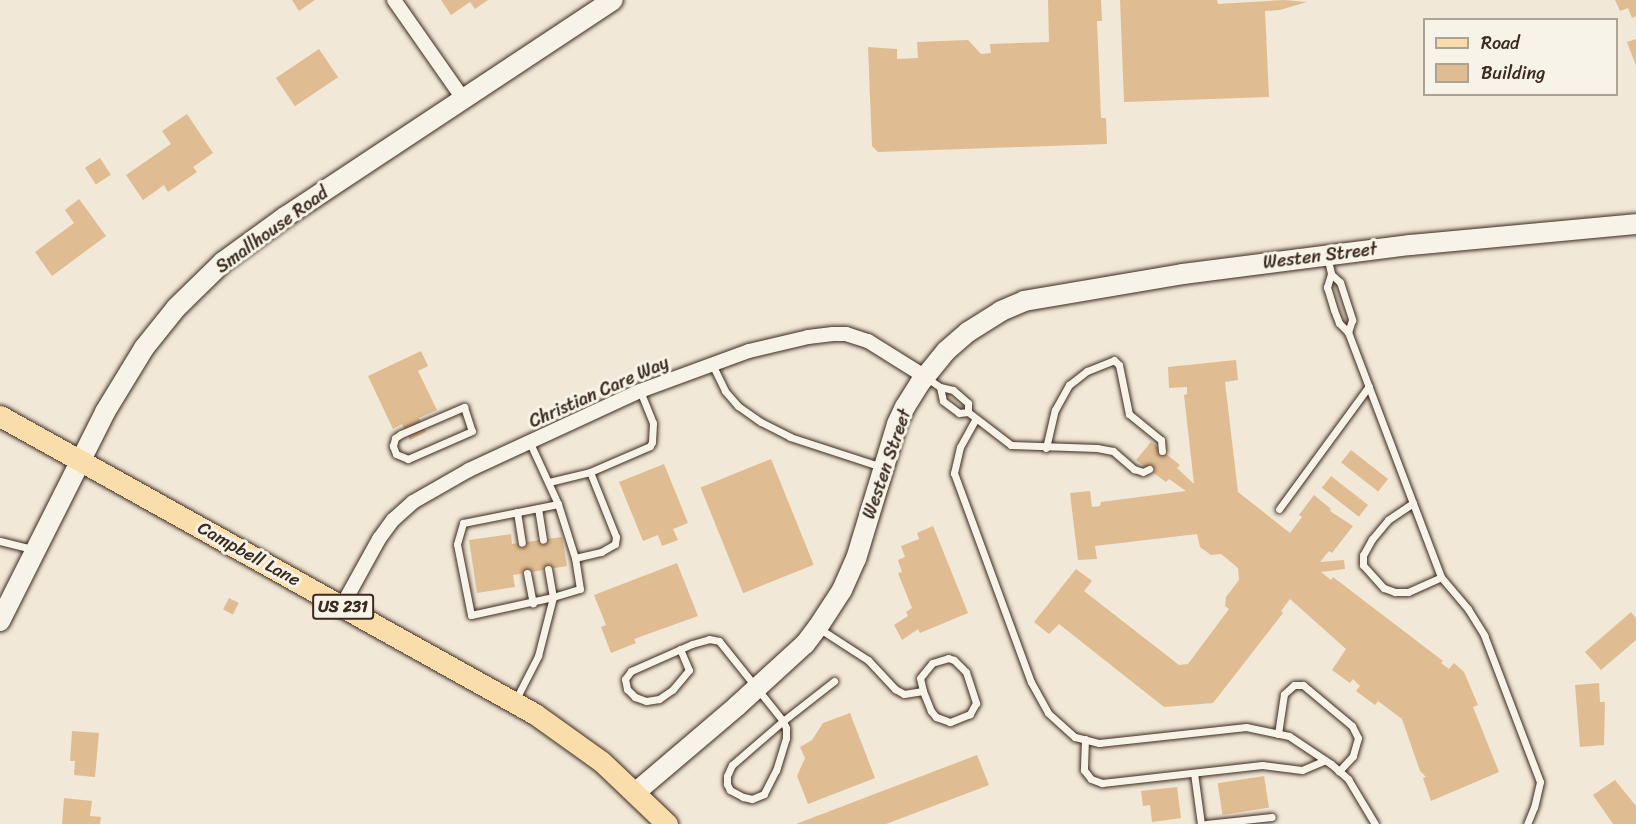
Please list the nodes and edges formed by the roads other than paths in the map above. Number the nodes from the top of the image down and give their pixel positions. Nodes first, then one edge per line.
1 (394, 0) edge
2 (614, 0) edge
3 (464, 100) junction
4 (1636, 210) edge
5 (1636, 224) edge
6 (1473, 240) junction
7 (1327, 255) junction
8 (1331, 274) junction
9 (1348, 332) junction
10 (712, 363) junction
11 (932, 382) junction
12 (1369, 386) junction
13 (640, 391) junction
14 (464, 407) joint
15 (968, 412) junction
16 (0, 416) edge
17 (975, 420) junction
18 (530, 441) junction
19 (1046, 448) junction
20 (1162, 451) dead end
21 (80, 460) junction
22 (884, 468) junction
23 (1149, 469) dead end
24 (590, 472) junction
25 (549, 482) junction
26 (1413, 503) junction
27 (558, 504) junction
28 (538, 508) junction
29 (1279, 510) dead end
30 (517, 512) junction
31 (543, 540) dead end
32 (0, 541) edge
33 (522, 543) dead end
34 (35, 549) junction
35 (575, 558) junction
36 (548, 569) dead end
37 (527, 573) dead end
38 (1442, 577) junction
39 (553, 597) junction
40 (533, 603) junction
41 (342, 606) junction
42 (0, 621) edge
43 (818, 627) junction
44 (680, 649) junction
45 (834, 681) dead end
46 (756, 689) junction
47 (924, 691) junction
48 (514, 703) junction
49 (783, 721) junction
50 (1278, 734) junction
51 (1085, 739) junction
52 (1325, 760) junction
53 (1338, 771) junction
54 (1194, 773) junction
55 (636, 792) junction
56 (1272, 817) dead end
57 (667, 824) edge
58 (1201, 824) edge
59 (1206, 824) edge
60 (1375, 824) edge
61 (1527, 824) edge

1 - 3 street
2 - 3 street, Smallhouse Road
3 - 21 street, Smallhouse Road
4 - 6 street, Westen Street
5 - 6 street, Westen Street
6 - 7 street, Westen Street
7 - 8 lane
7 - 11 street, Westen Street
8 - 9 lane
8 - 9 lane
9 - 12 lane
10 - 11 street, Christian Care Way
10 - 13 street, Christian Care Way
10 - 22 lane
11 - 15 lane
11 - 15 lane
11 - 22 street, Westen Street
12 - 26 lane
12 - 29 lane
13 - 18 street, Christian Care Way
13 - 24 lane
14 - 14 lane
15 - 17 lane
16 - 21 main road, Campbell Lane / US 231
17 - 19 lane
17 - 51 lane
18 - 25 lane
18 - 41 street, Christian Care Way
19 - 20 lane
19 - 23 lane
21 - 34 street, Smallhouse Road
21 - 41 main road, Campbell Lane / US 231
22 - 43 street, Westen Street
24 - 25 lane
24 - 35 lane
25 - 27 lane
26 - 38 lane
26 - 38 lane
27 - 28 lane
27 - 35 lane
28 - 30 lane
28 - 31 lane
30 - 33 lane
30 - 40 lane
32 - 34 lane
34 - 42 street, Smallhouse Road
35 - 39 lane
36 - 39 lane
37 - 40 lane
38 - 61 lane
39 - 40 lane
39 - 48 lane
41 - 48 main road, Campbell Lane / US 231
43 - 46 street, Westen Street
43 - 47 lane
44 - 44 lane
44 - 46 lane
45 - 49 lane
46 - 49 lane
46 - 55 street, Westen Street
47 - 47 lane
48 - 55 main road, Campbell Lane / US 231
49 - 49 lane
50 - 51 lane
50 - 52 lane
50 - 53 lane
51 - 54 lane
52 - 53 lane
52 - 54 lane
53 - 60 lane
54 - 58 lane
55 - 57 main road, Campbell Lane / US 231
56 - 59 lane

